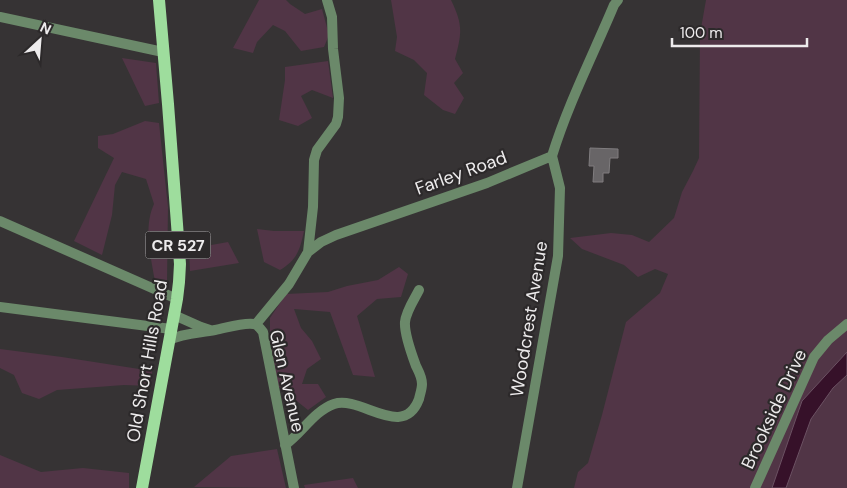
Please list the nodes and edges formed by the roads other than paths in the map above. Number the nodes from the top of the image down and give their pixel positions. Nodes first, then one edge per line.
1 (158, 0) edge
2 (328, 0) edge
3 (618, 0) edge
4 (0, 17) edge
5 (163, 52) junction
6 (552, 156) junction
7 (0, 221) edge
8 (308, 252) junction
9 (419, 290) dead end
10 (177, 299) junction
11 (0, 306) edge
12 (174, 315) junction
13 (256, 324) junction
14 (847, 324) edge
15 (213, 331) junction
16 (170, 334) junction
17 (285, 445) junction
18 (142, 488) edge
19 (294, 488) edge
20 (517, 488) edge
21 (755, 488) edge

1 - 5 main road, Old Short Hills Road / CR 527
2 - 8 street
3 - 6 street
4 - 5 street
5 - 10 main road, Old Short Hills Road / CR 527
6 - 8 street, Farley Road
6 - 20 street, Woodcrest Avenue
7 - 10 street
8 - 13 street, Farley Road
9 - 17 street
10 - 12 main road, Old Short Hills Road / CR 527
11 - 16 street
12 - 15 street
12 - 16 main road, Old Short Hills Road / CR 527
13 - 15 street, Glen Avenue
13 - 17 street, Glen Avenue
14 - 21 street, Brookside Drive
15 - 16 street, Glen Avenue
16 - 18 main road, Old Short Hills Road / CR 527
17 - 19 street, Glen Avenue

